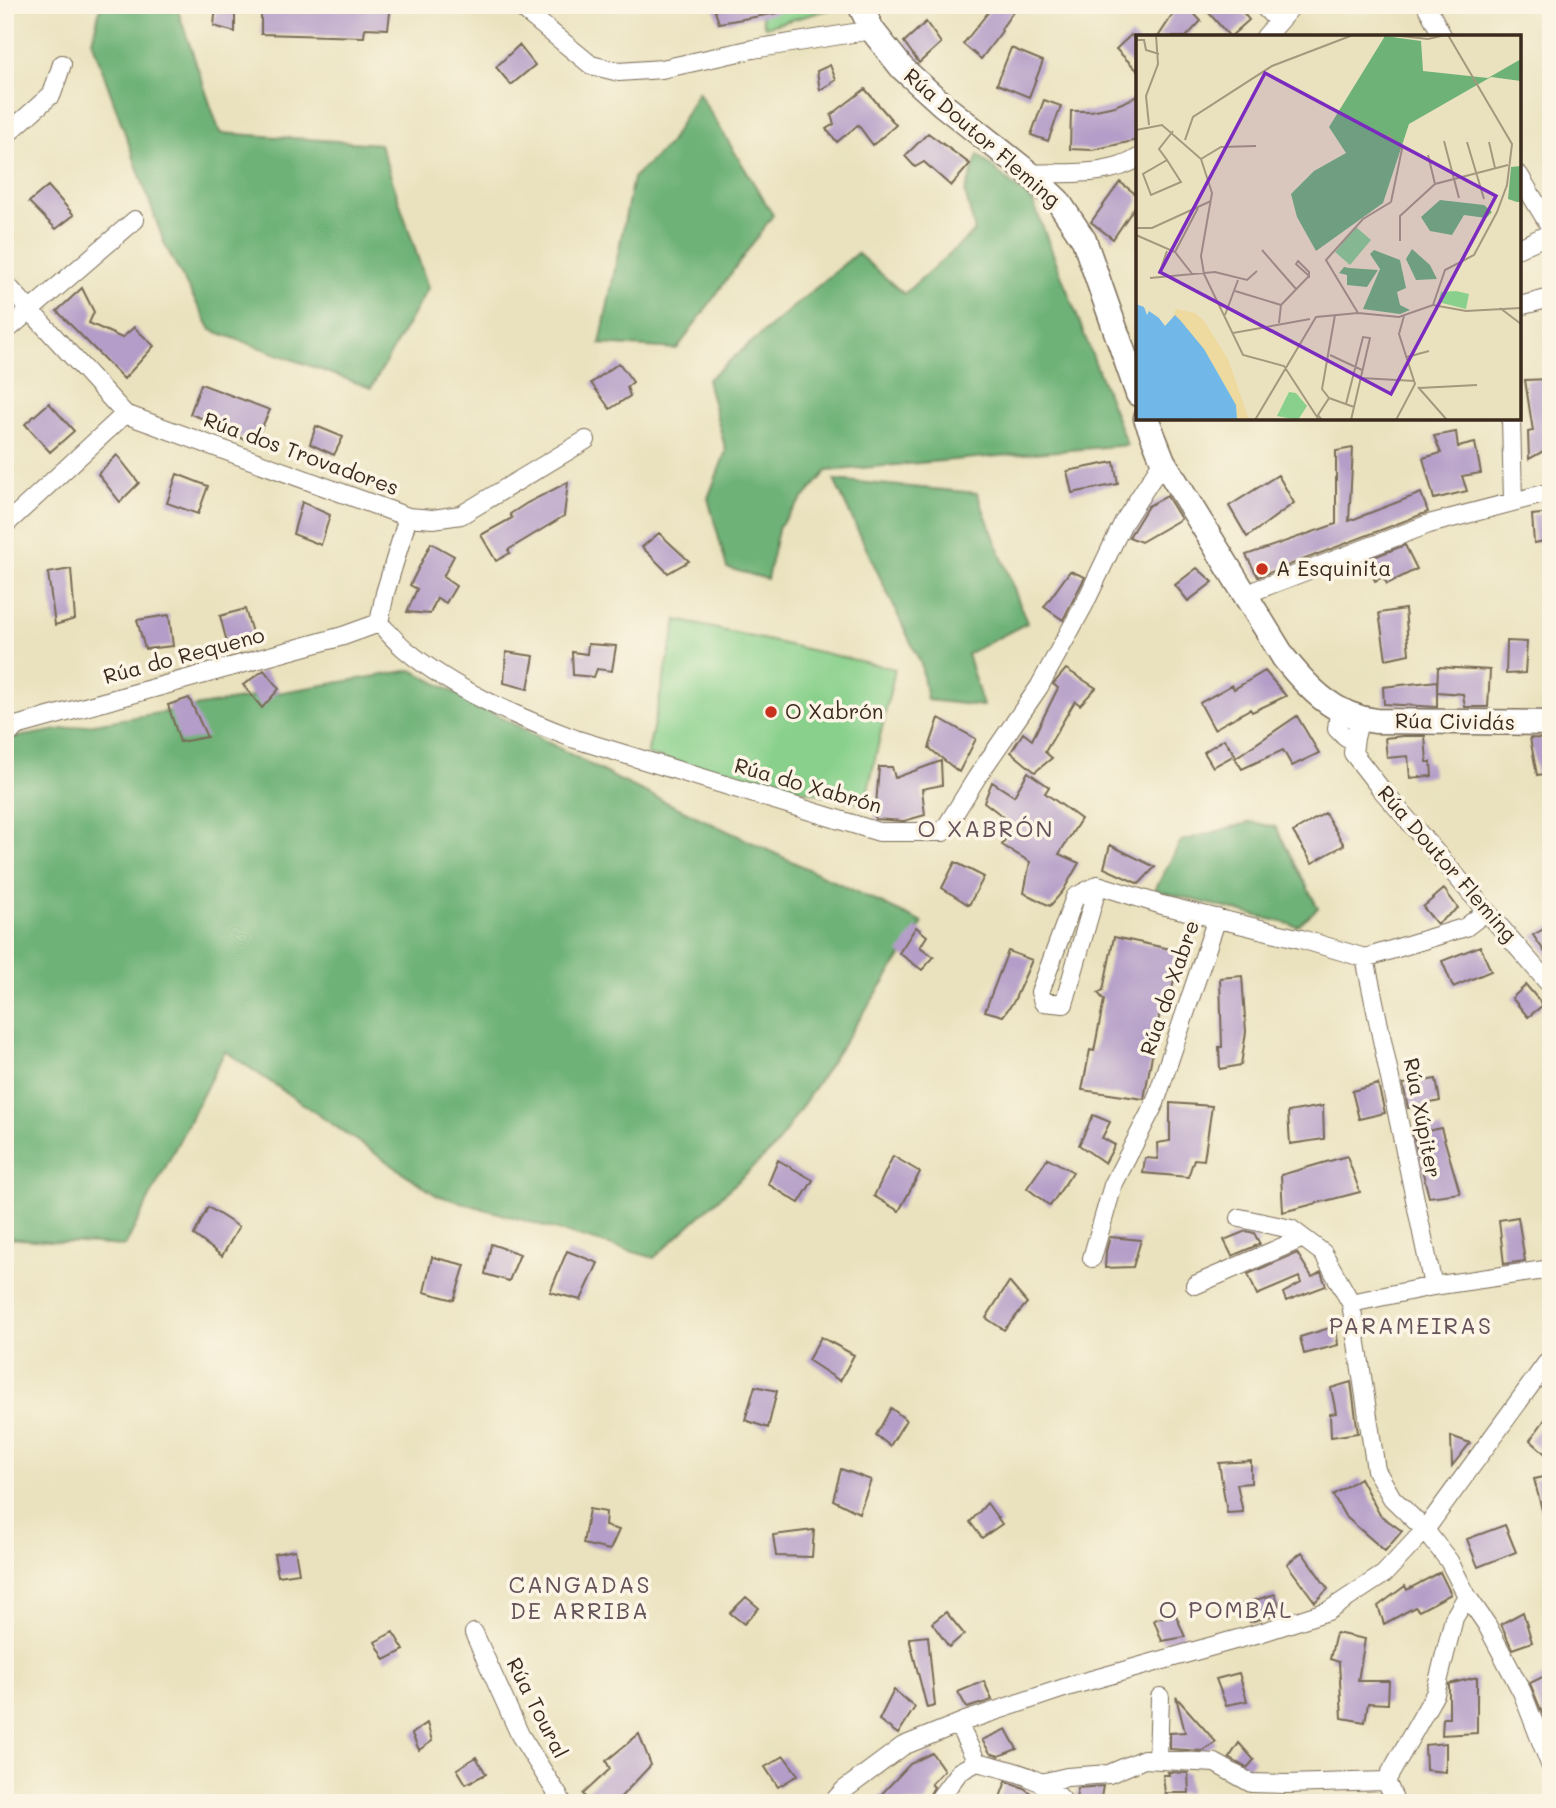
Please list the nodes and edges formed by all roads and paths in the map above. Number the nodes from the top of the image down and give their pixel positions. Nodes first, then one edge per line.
1 (518, 5) edge
2 (860, 5) edge
3 (1262, 5) edge
4 (1293, 5) edge
5 (1426, 5) edge
6 (1278, 22) junction
7 (872, 30) junction
8 (1267, 35) edge
9 (1442, 35) edge
10 (62, 64) dead end
11 (5, 136) edge
12 (1136, 159) edge
13 (1030, 174) junction
14 (1521, 178) edge
15 (135, 220) dead end
16 (1551, 230) edge
17 (1521, 247) edge
18 (5, 283) edge
19 (1551, 298) edge
20 (1521, 306) edge
21 (30, 309) junction
22 (5, 332) edge
23 (1136, 388) edge
24 (125, 414) junction
25 (1147, 420) edge
26 (1511, 420) edge
27 (586, 440) dead end
28 (1163, 461) junction
29 (1551, 492) edge
30 (1513, 501) junction
31 (408, 517) junction
32 (5, 525) edge
33 (1247, 596) junction
34 (379, 623) junction
35 (1351, 722) junction
36 (1551, 723) edge
37 (5, 738) edge
38 (1098, 885) junction
39 (1487, 911) junction
40 (1217, 918) junction
41 (1365, 958) junction
42 (1551, 986) edge
43 (1240, 1218) dead end
44 (1303, 1238) junction
45 (1092, 1258) dead end
46 (1551, 1269) edge
47 (1195, 1285) dead end
48 (1433, 1286) junction
49 (1351, 1303) junction
50 (1551, 1357) edge
51 (1425, 1530) junction
52 (1467, 1596) junction
53 (474, 1633) dead end
54 (1160, 1697) dead end
55 (958, 1724) junction
56 (1158, 1759) junction
57 (977, 1762) junction
58 (1551, 1767) edge
59 (1386, 1781) junction
60 (1041, 1783) junction
61 (563, 1803) edge
62 (832, 1803) edge
63 (936, 1803) edge
64 (1065, 1803) edge
65 (1396, 1803) edge

1 - 7 street
2 - 7 main road, Rúa Doutor Fleming
3 - 6 street
4 - 6 street
5 - 9 street
6 - 8 street
7 - 13 main road, Rúa Doutor Fleming
10 - 11 street
12 - 13 street
13 - 23 main road, Rúa Doutor Fleming
14 - 16 street
15 - 21 street
16 - 17 street
18 - 21 street, Rúa dos Trovadores
19 - 20 street
21 - 22 street
21 - 24 street, Rúa dos Trovadores
24 - 31 street, Rúa dos Trovadores
24 - 32 street
25 - 28 main road
26 - 30 street
27 - 31 street, Rúa dos Trovadores
28 - 33 main road
28 - 34 street, Rúa do Xabrón
29 - 30 street
30 - 33 street
31 - 34 street
33 - 35 main road
34 - 37 street, Rúa do Requeno
35 - 36 main road, Rúa Cividás
35 - 39 street, Rúa Doutor Fleming
38 - 38 street
38 - 40 street
39 - 41 street
39 - 42 street, Rúa Doutor Fleming
40 - 41 street, Rúa do Xabre
40 - 45 street, Rúa do Xabre
41 - 48 street, Rúa Xúpiter
43 - 44 street
44 - 47 street
44 - 49 street
46 - 48 street
48 - 49 street
49 - 51 street
50 - 51 street
51 - 52 street
51 - 55 street
52 - 58 street
52 - 59 street
53 - 61 street, Rúa Toural
54 - 56 street
55 - 57 street
55 - 62 street
56 - 59 street
56 - 60 street
57 - 60 street
57 - 63 street
59 - 65 street
60 - 64 street

